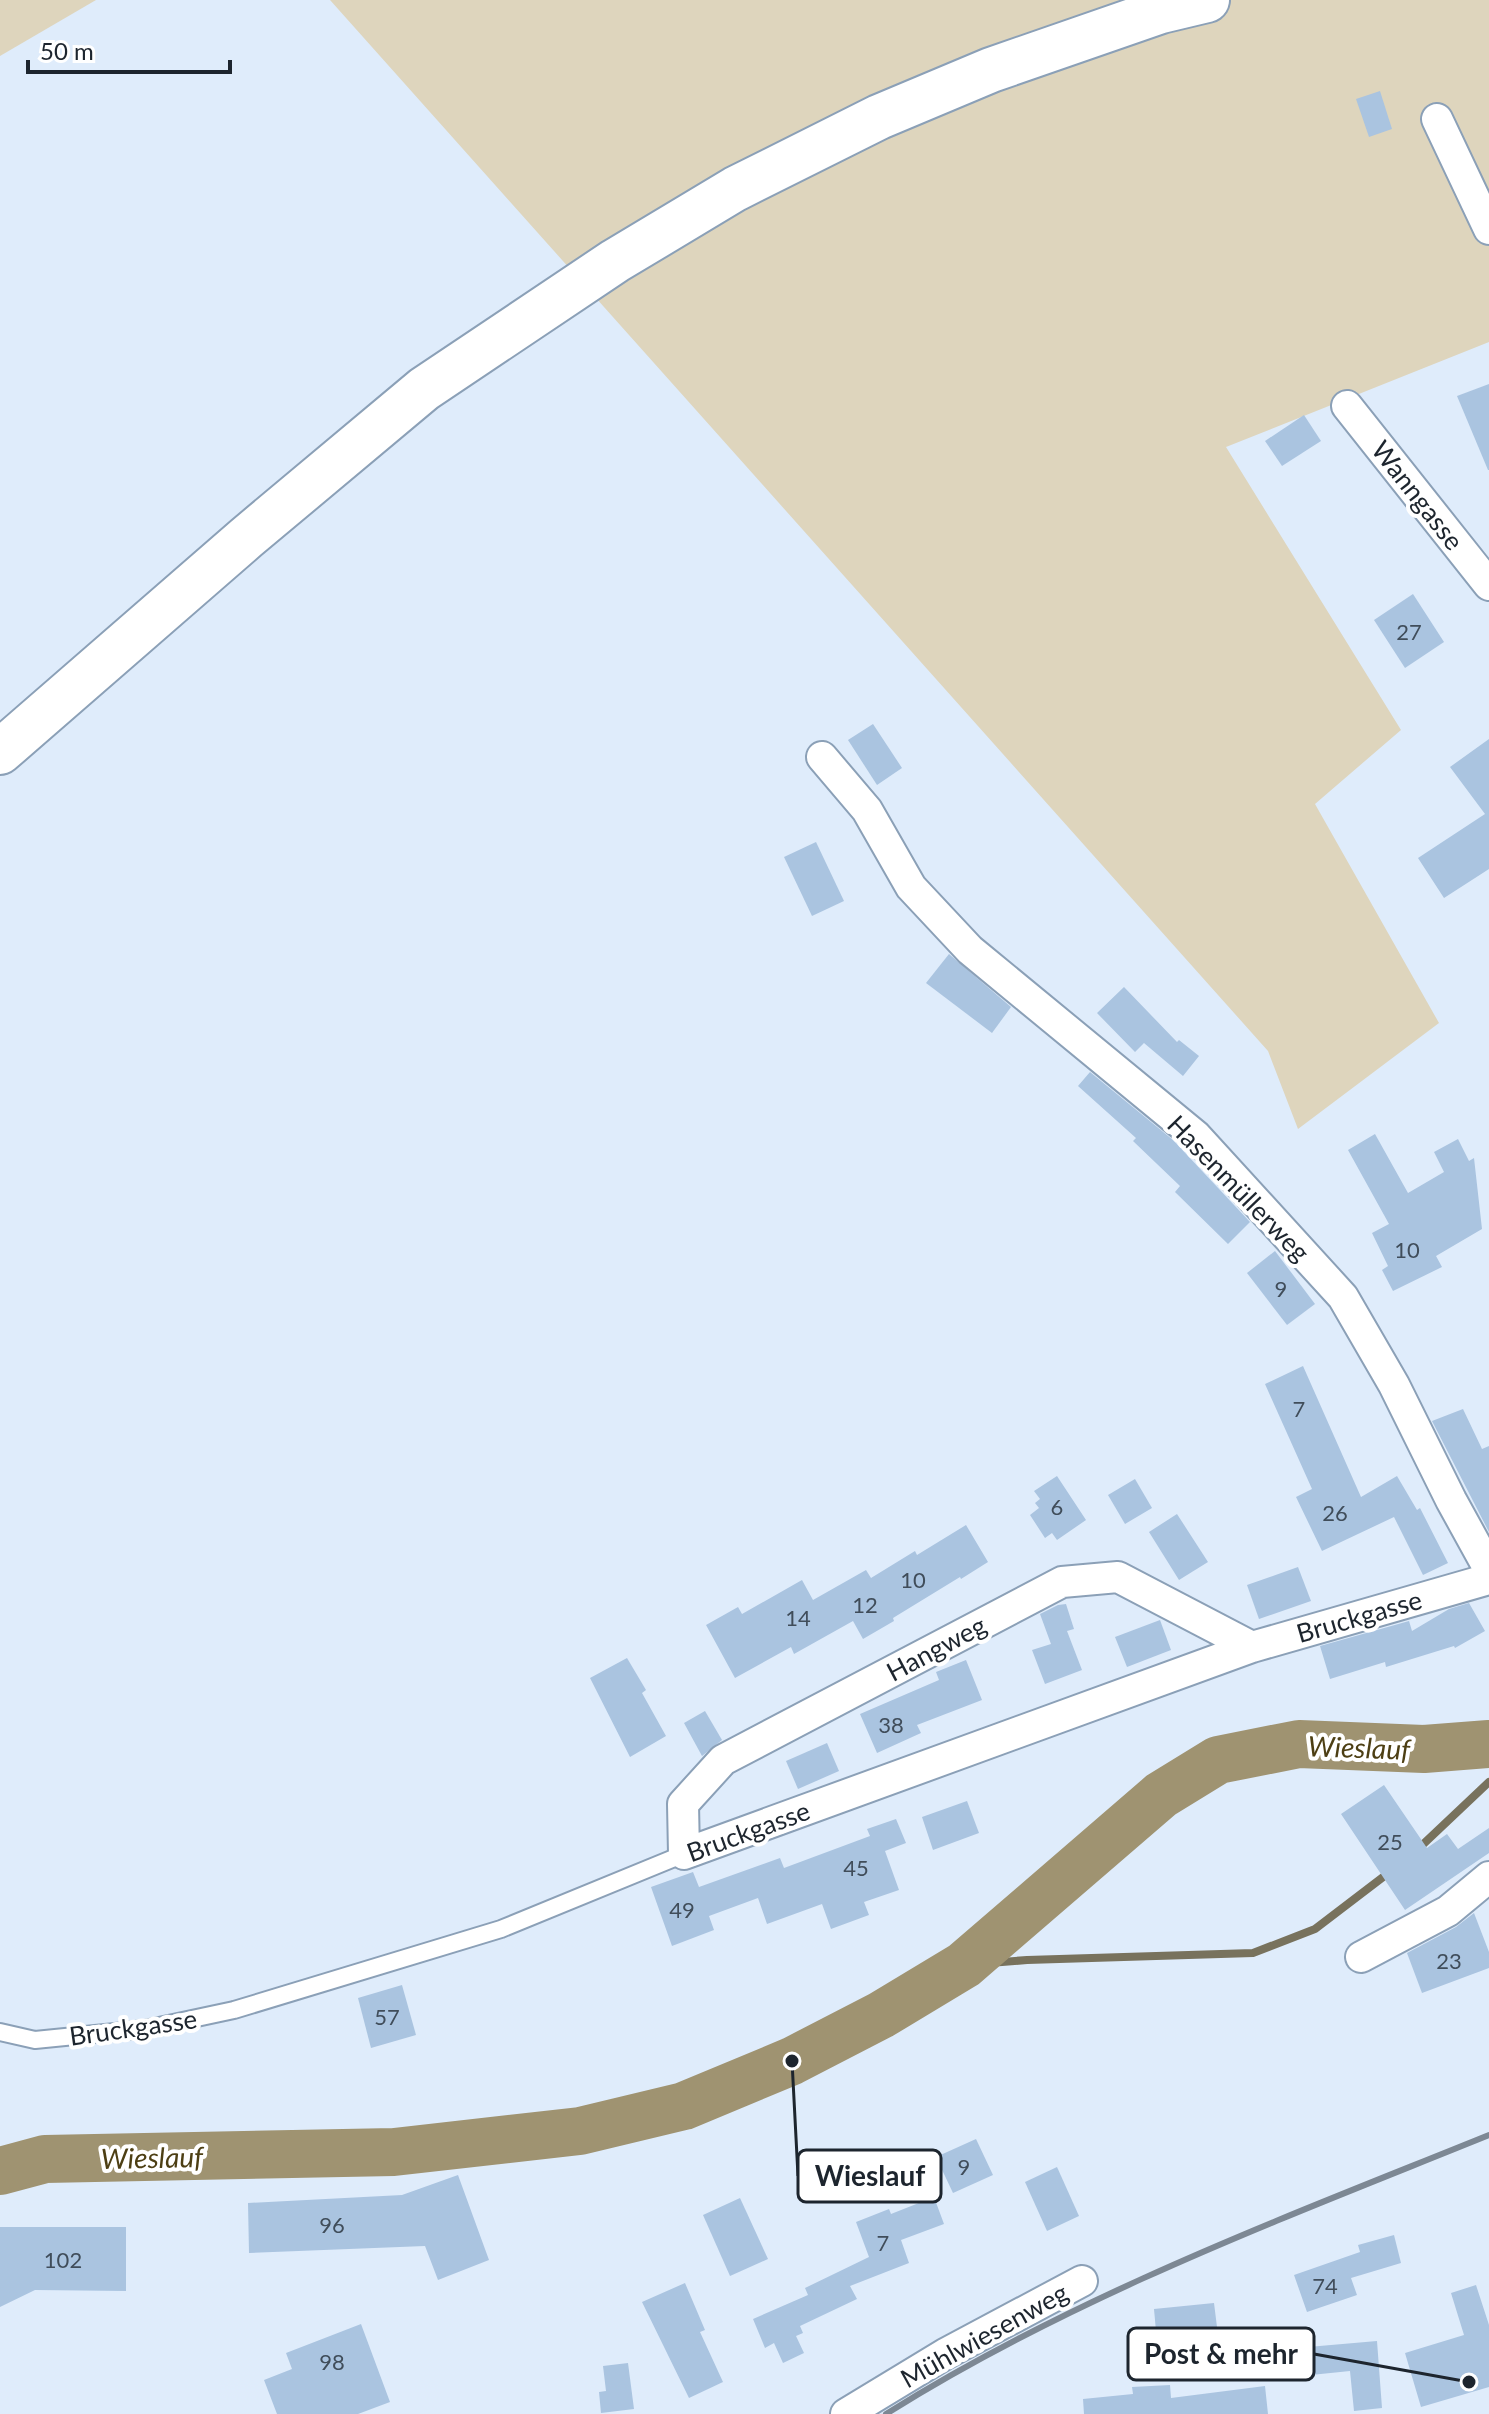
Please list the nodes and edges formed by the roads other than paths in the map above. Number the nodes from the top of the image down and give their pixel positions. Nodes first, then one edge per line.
1 (1207, 0) edge
2 (1437, 119) dead end
3 (1489, 229) edge
4 (1347, 406) dead end
5 (1489, 585) edge
6 (0, 752) edge
7 (822, 757) dead end
8 (1489, 1569) edge
9 (1489, 1579) edge
10 (1252, 1647) junction
11 (684, 1854) junction
12 (1489, 1877) edge
13 (1361, 1957) dead end
14 (0, 2032) edge
15 (1082, 2281) dead end
16 (846, 2414) edge

1 - 6 main road
2 - 3 street
4 - 5 street, Wanngasse
7 - 8 street, Hasenmüllerweg
9 - 10 street, Bruckgasse
10 - 11 street, Bruckgasse
10 - 11 street, Hangweg
11 - 14 lane, Bruckgasse
12 - 13 street
15 - 16 street, Mühlwiesenweg

